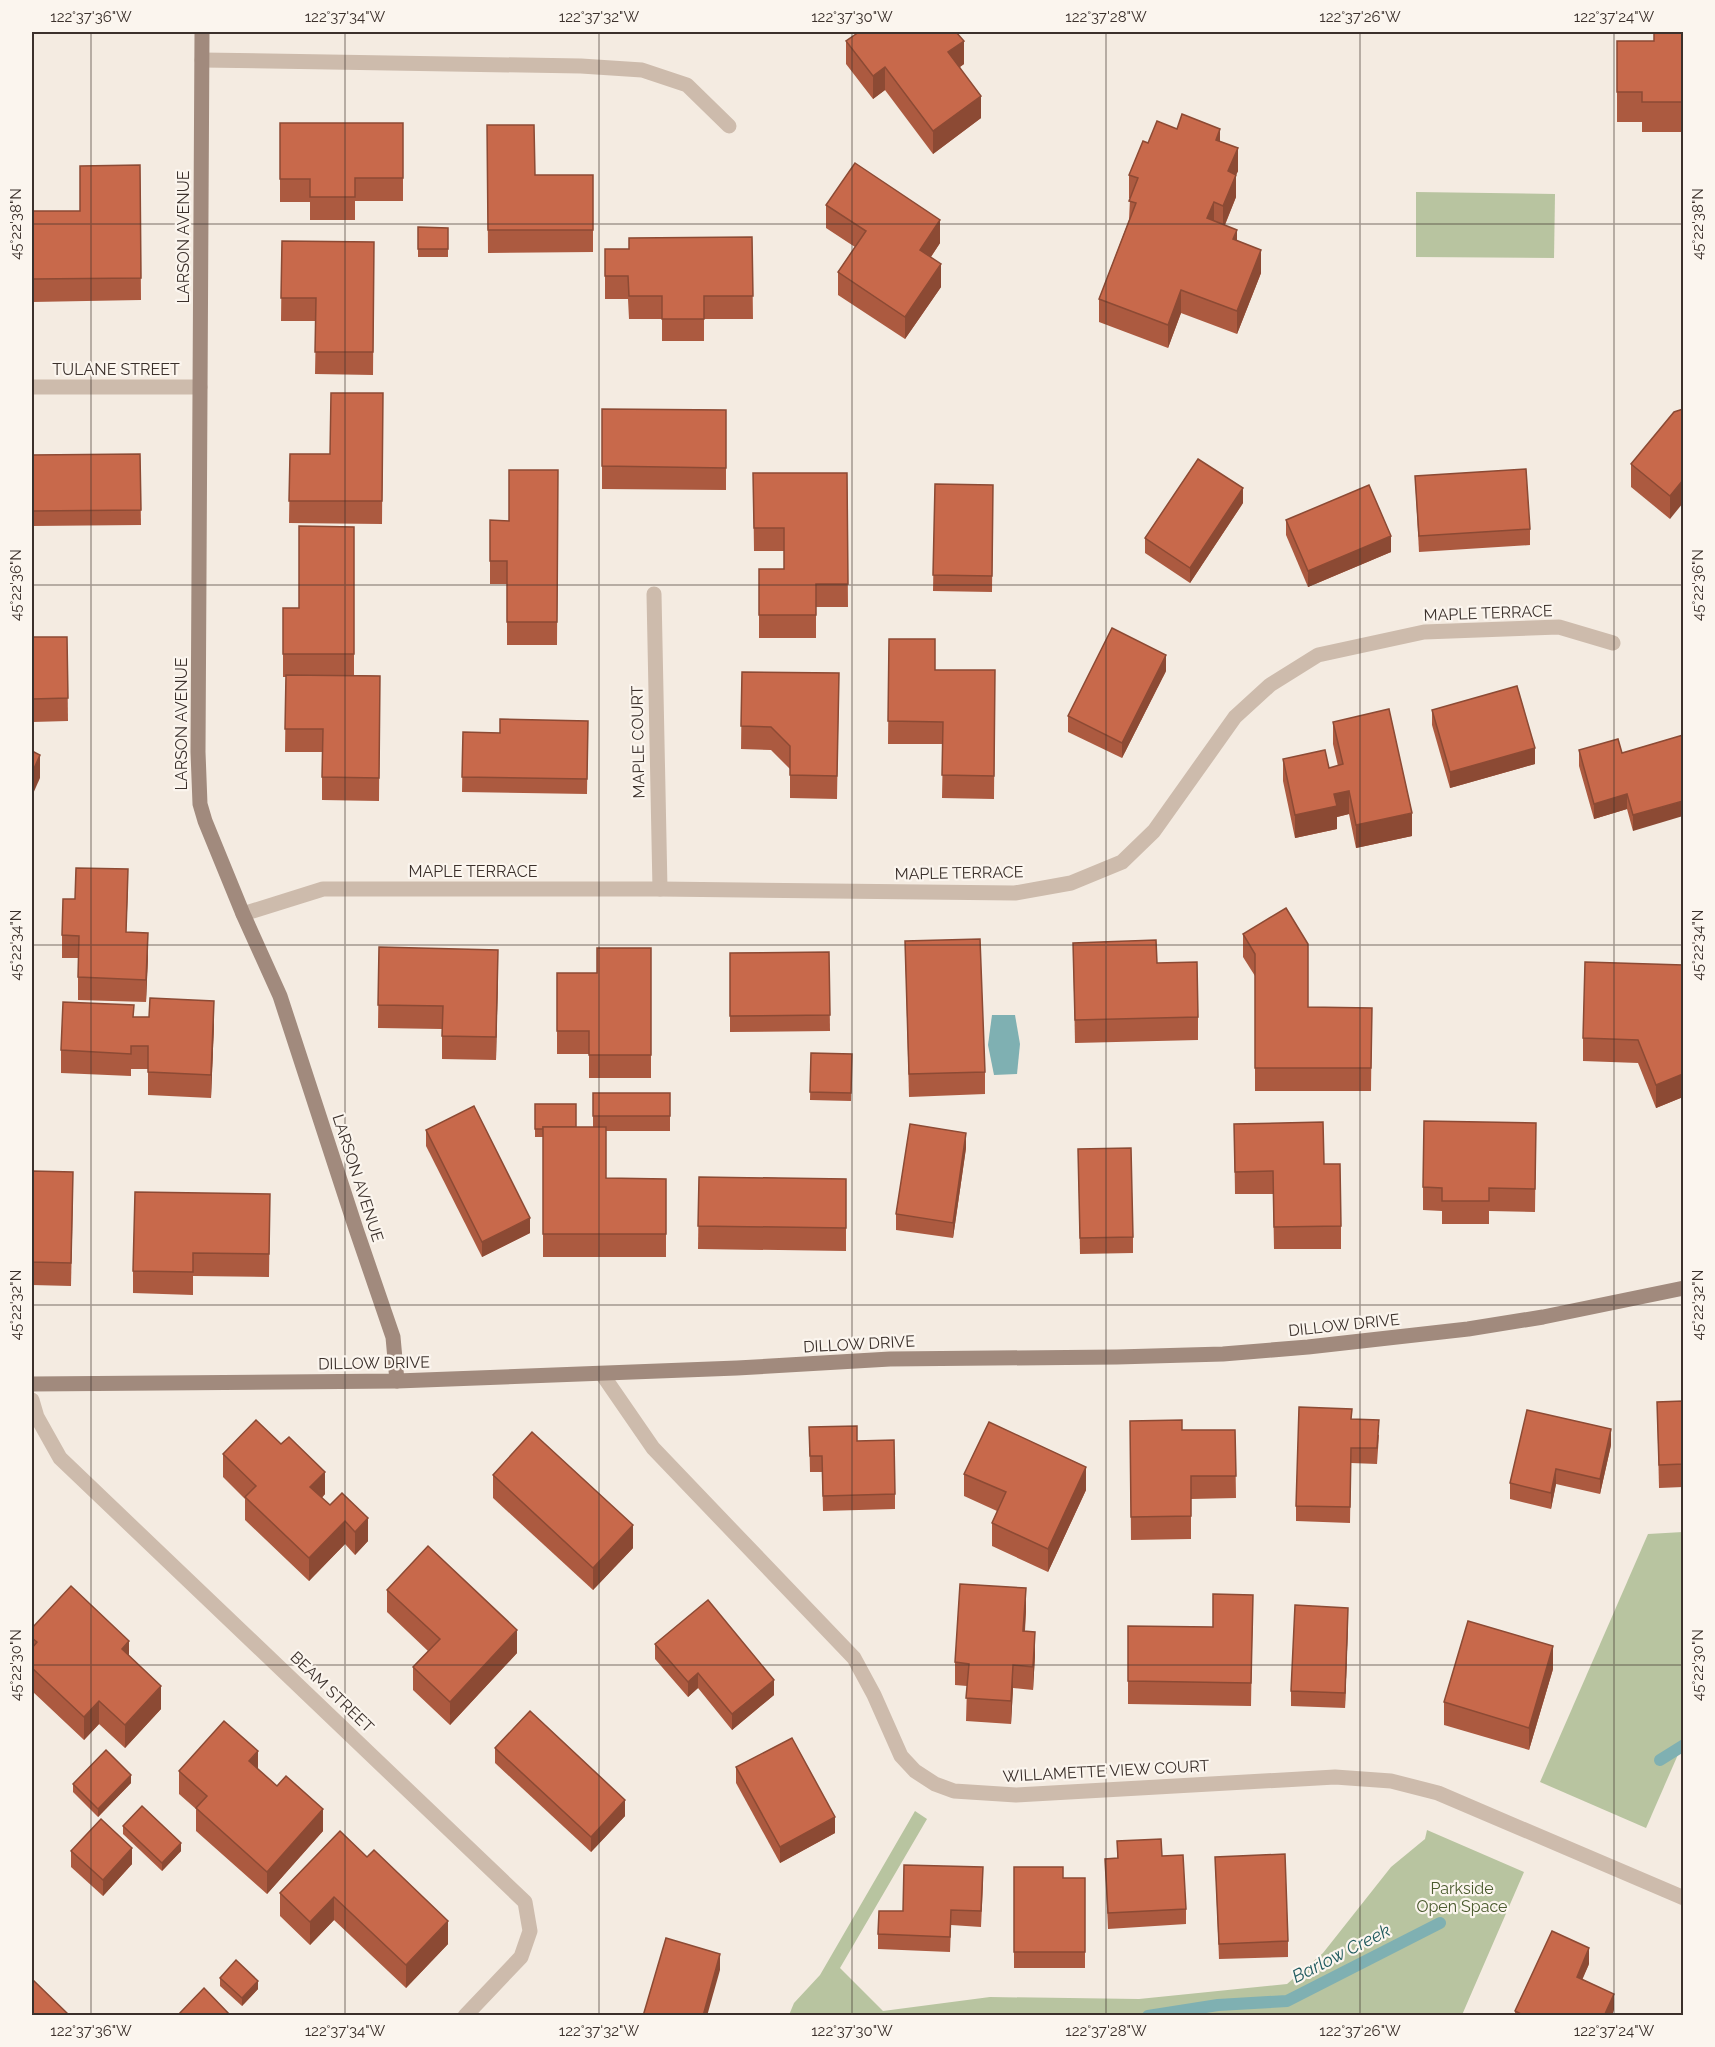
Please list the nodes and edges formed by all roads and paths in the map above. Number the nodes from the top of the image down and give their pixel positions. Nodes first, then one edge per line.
1 (202, 32) edge
2 (202, 60) junction
3 (729, 126) dead end
4 (32, 387) edge
5 (200, 387) junction
6 (654, 594) dead end
7 (1613, 643) dead end
8 (660, 889) junction
9 (243, 914) junction
10 (1683, 1288) edge
11 (602, 1374) junction
12 (398, 1381) junction
13 (32, 1384) edge
14 (32, 1400) edge
15 (1683, 1898) edge
16 (465, 2016) edge

1 - 2 street, LARSON AVENUE
2 - 3 street
2 - 5 street, LARSON AVENUE
4 - 5 street, TULANE STREET
5 - 9 street, LARSON AVENUE
6 - 8 street, MAPLE COURT
7 - 8 street, MAPLE TERRACE
8 - 9 street, MAPLE TERRACE
9 - 12 street, LARSON AVENUE
10 - 11 street, DILLOW DRIVE
11 - 12 street, DILLOW DRIVE
11 - 15 street, WILLAMETTE VIEW COURT
12 - 13 street, DILLOW DRIVE
14 - 16 street, BEAM STREET

